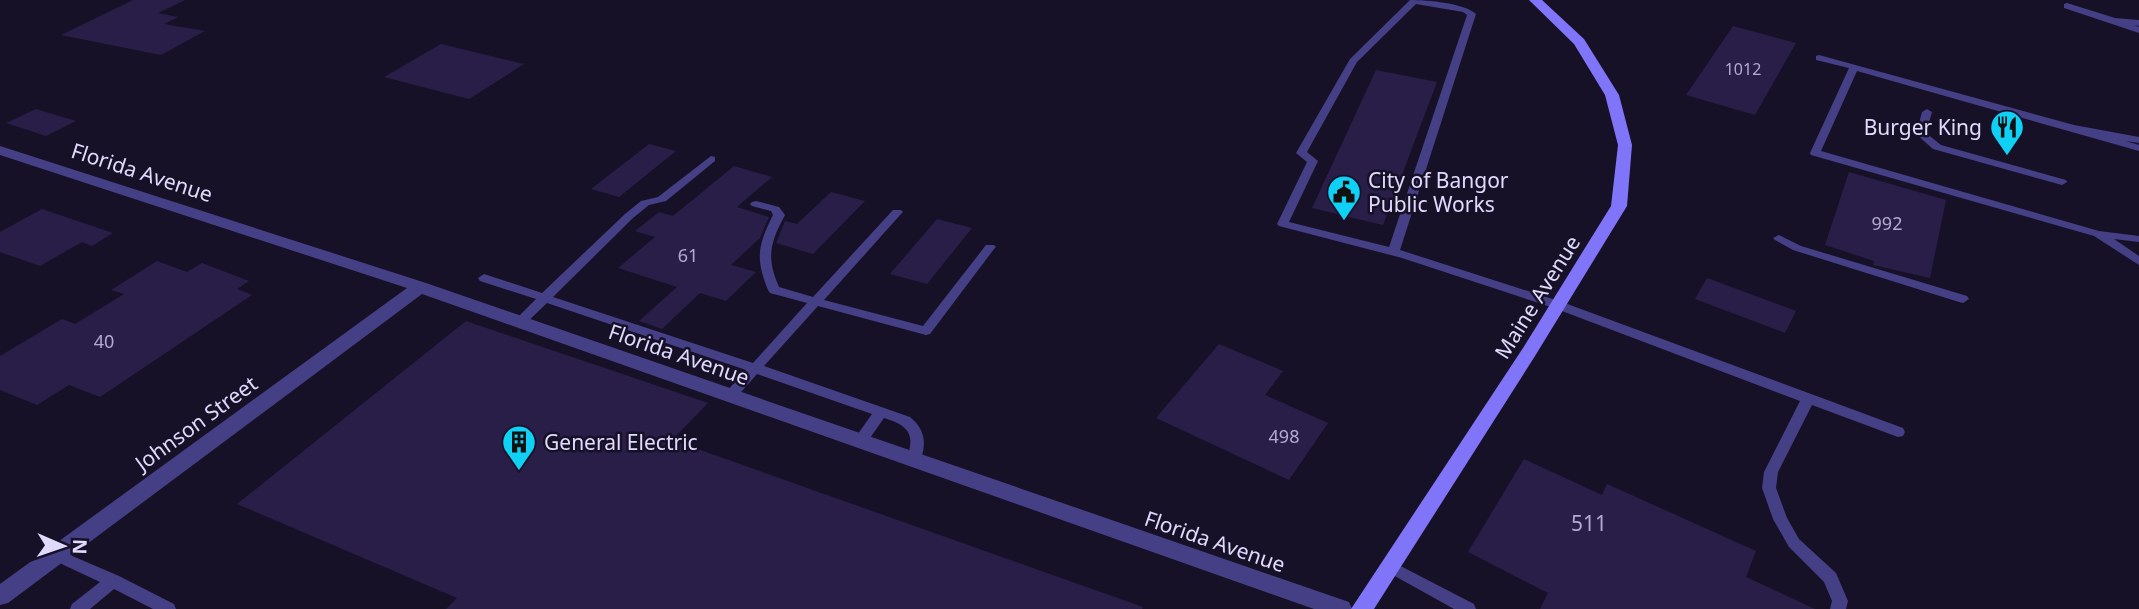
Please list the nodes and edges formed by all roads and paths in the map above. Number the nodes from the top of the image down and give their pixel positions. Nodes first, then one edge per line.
1 (1535, 0) edge
2 (1415, 1) edge
3 (2067, 6) dead end
4 (2114, 22) junction
5 (2139, 23) edge
6 (2139, 30) edge
7 (1819, 58) dead end
8 (1854, 68) junction
9 (1927, 112) dead end
10 (2073, 128) junction
11 (2139, 140) edge
12 (2139, 148) edge
13 (0, 150) edge
14 (711, 159) dead end
15 (2062, 182) dead end
16 (756, 204) dead end
17 (897, 212) dead end
18 (2098, 234) junction
19 (1779, 238) dead end
20 (2139, 239) edge
21 (990, 247) dead end
22 (1393, 252) junction
23 (2139, 261) edge
24 (484, 278) dead end
25 (420, 287) junction
26 (546, 299) junction
27 (1963, 299) dead end
28 (817, 300) junction
29 (1558, 305) junction
30 (520, 323) junction
31 (755, 368) junction
32 (730, 396) junction
33 (1808, 399) junction
34 (881, 412) junction
35 (1898, 432) dead end
36 (860, 441) junction
37 (914, 460) junction
38 (56, 555) junction
39 (1389, 566) junction
40 (113, 582) junction
41 (0, 596) edge
42 (78, 609) edge
43 (168, 609) edge
44 (1341, 609) edge
45 (1362, 609) edge
46 (1468, 609) edge
47 (1838, 609) edge

1 - 29 street, Maine Avenue
2 - 22 lane
2 - 22 lane
3 - 4 lane
4 - 5 lane
4 - 6 lane
7 - 8 lane
8 - 10 lane
8 - 18 lane
9 - 15 lane
10 - 11 lane
10 - 12 lane
13 - 25 street, Florida Avenue
14 - 26 lane
16 - 28 lane
17 - 28 lane
18 - 20 lane
18 - 23 lane
19 - 27 lane
21 - 28 lane
22 - 29 lane
24 - 26 lane
25 - 30 street, Florida Avenue
25 - 38 street, Johnson Street
26 - 30 lane
26 - 31 lane
28 - 31 lane
29 - 33 lane
29 - 39 street, Maine Avenue
30 - 32 street, Florida Avenue
31 - 32 lane
31 - 34 lane
32 - 36 street, Florida Avenue
33 - 35 lane
33 - 47 lane
34 - 36 lane
34 - 37 lane
36 - 37 street, Florida Avenue
37 - 44 street, Florida Avenue
38 - 40 lane
38 - 41 street, Johnson Street
39 - 45 street, Maine Avenue
39 - 46 lane
40 - 42 lane
40 - 43 lane

